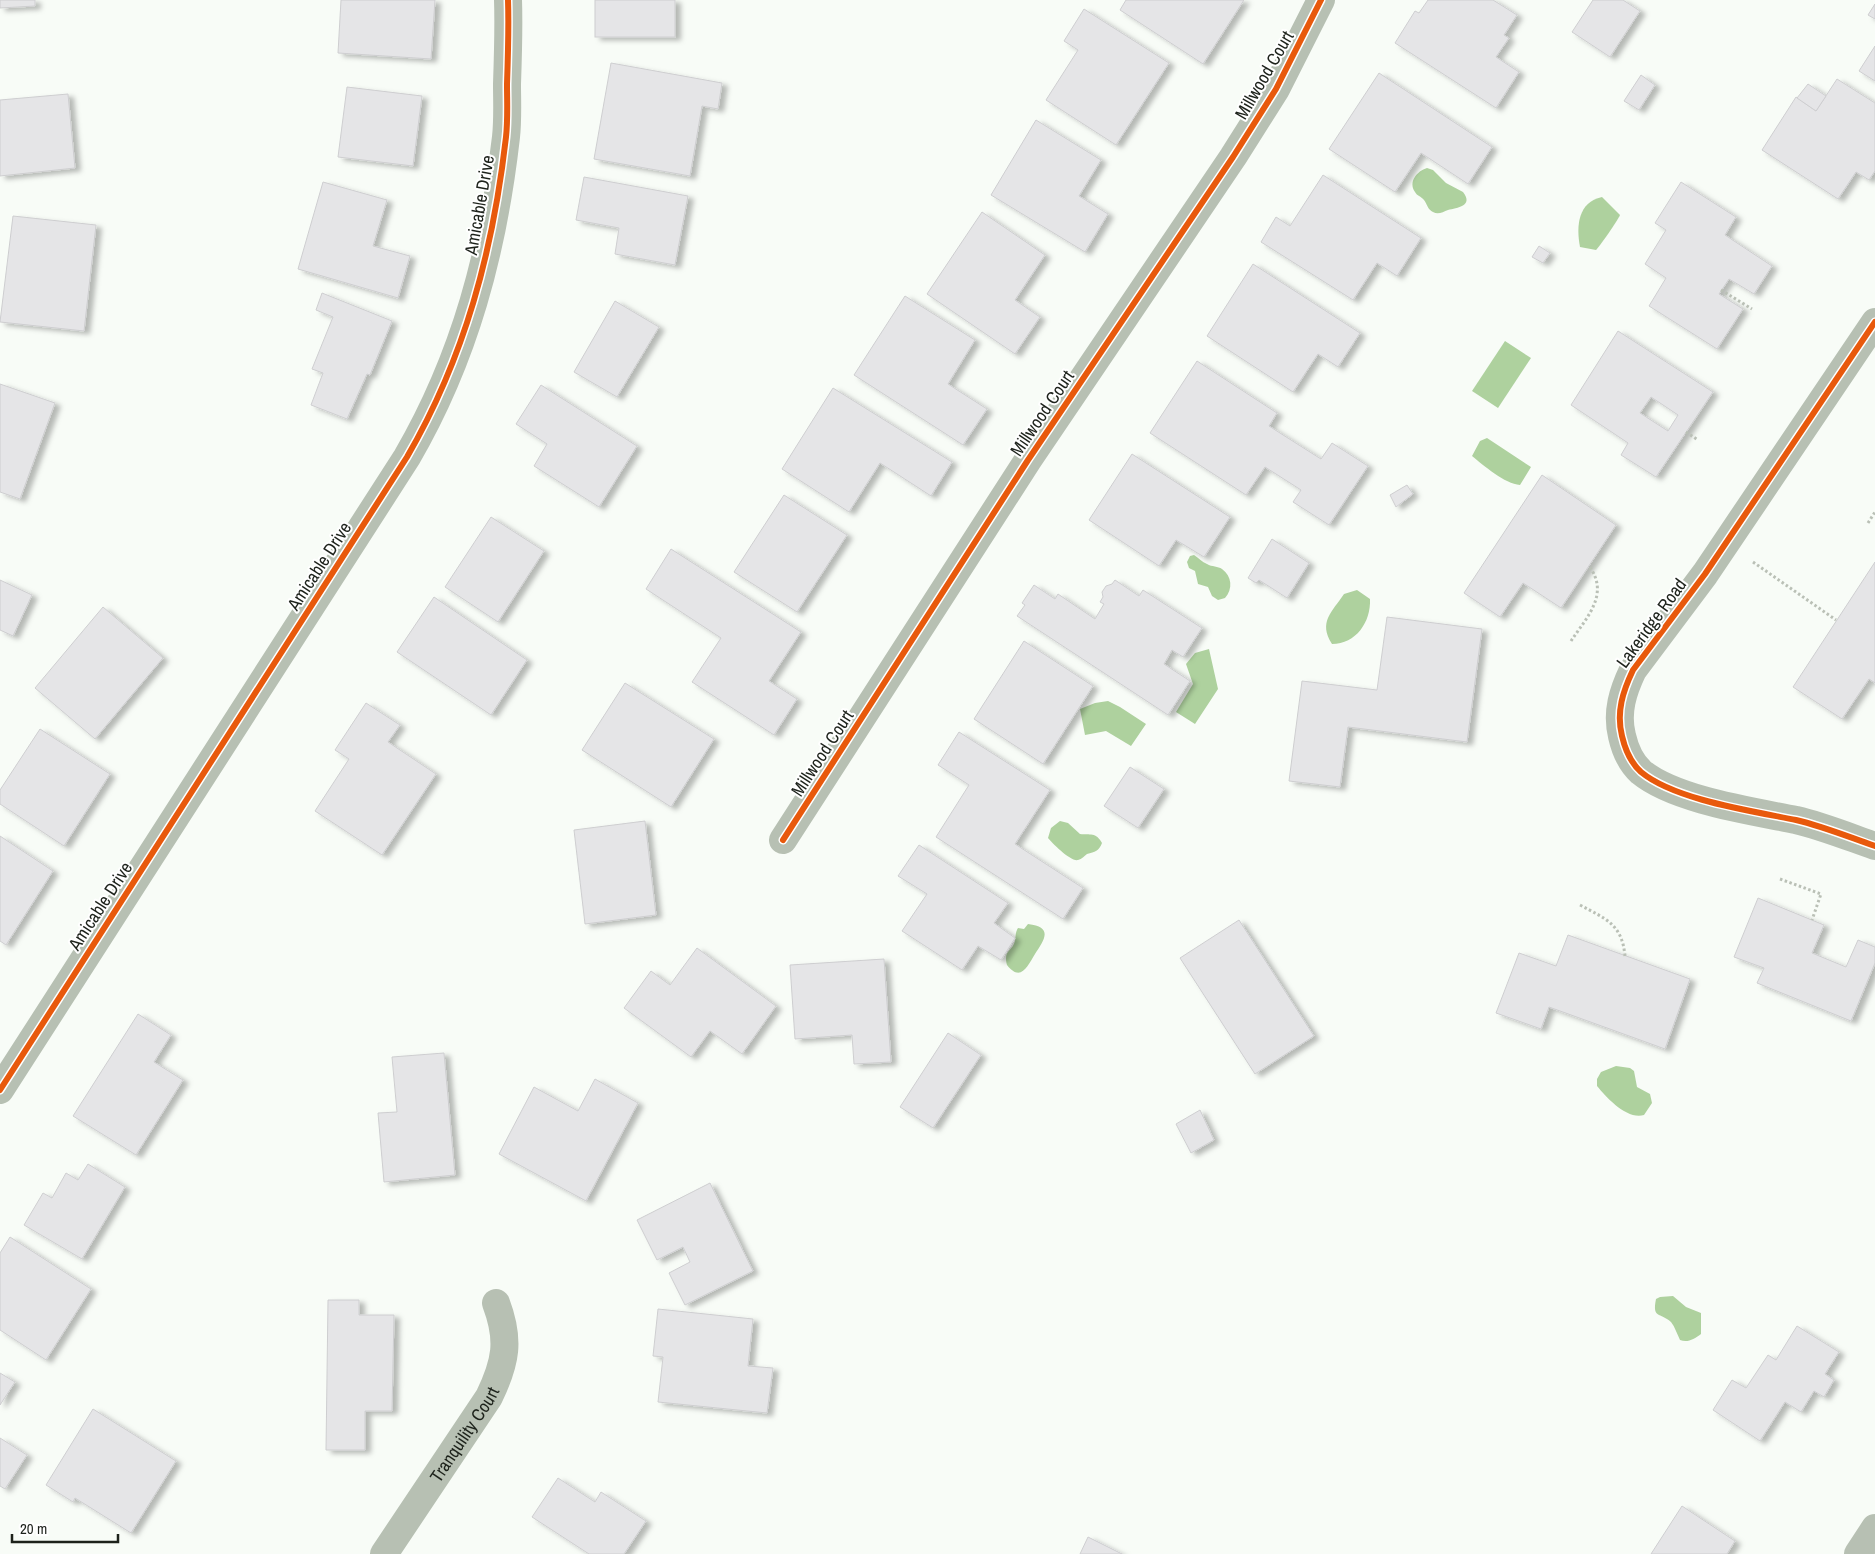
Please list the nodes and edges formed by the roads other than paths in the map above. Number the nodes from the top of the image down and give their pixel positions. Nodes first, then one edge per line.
1 (508, 0) edge
2 (1321, 0) edge
3 (1875, 322) edge
4 (783, 840) dead end
5 (1875, 846) edge
6 (0, 1090) edge
7 (496, 1303) dead end
8 (1875, 1528) edge
9 (384, 1554) edge
10 (1858, 1554) edge

1 - 6 street, Amicable Drive
2 - 4 street, Millwood Court
3 - 5 street, Lakeridge Road
7 - 9 street, Tranquility Court
8 - 10 street

